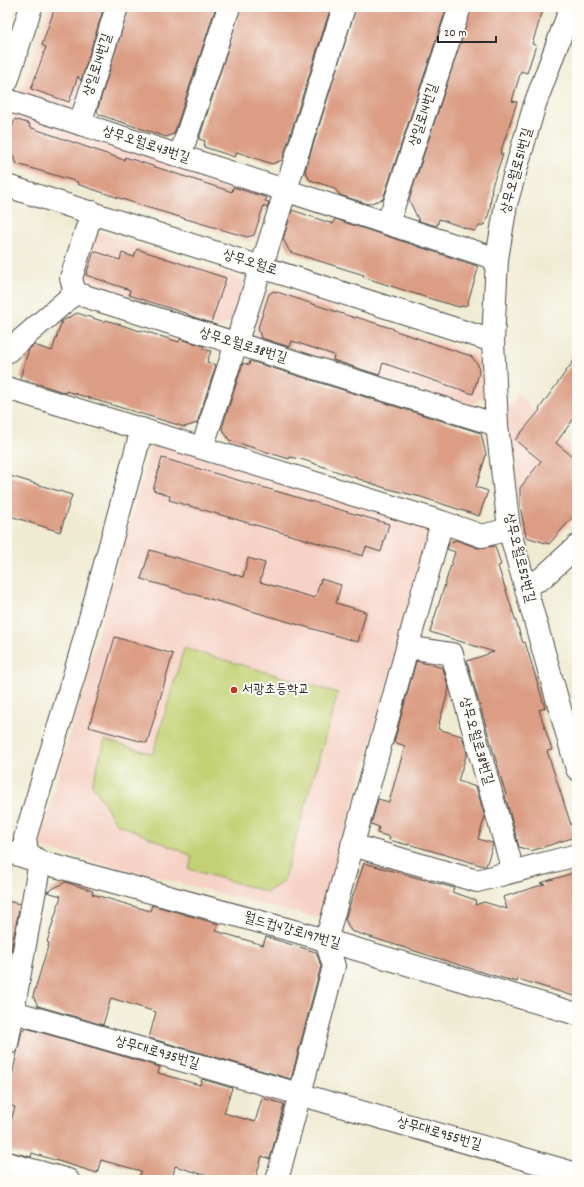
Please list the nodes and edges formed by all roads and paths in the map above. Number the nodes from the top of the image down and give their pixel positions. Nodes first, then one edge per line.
1 (31, 7) edge
2 (117, 7) edge
3 (229, 7) edge
4 (344, 7) edge
5 (460, 7) edge
6 (571, 7) edge
7 (7, 81) edge
8 (7, 100) edge
9 (80, 124) junction
10 (180, 156) junction
11 (7, 186) edge
12 (286, 191) junction
13 (92, 212) junction
14 (388, 223) junction
15 (497, 259) junction
16 (262, 267) junction
17 (75, 293) junction
18 (493, 341) junction
19 (235, 344) junction
20 (7, 352) edge
21 (7, 388) edge
22 (497, 425) junction
23 (142, 429) junction
24 (202, 448) junction
25 (442, 522) junction
26 (509, 529) junction
27 (577, 546) edge
28 (526, 585) junction
29 (407, 647) junction
30 (577, 769) edge
31 (352, 845) junction
32 (7, 851) edge
33 (577, 855) edge
34 (40, 862) junction
35 (513, 871) junction
36 (326, 941) junction
37 (14, 1012) junction
38 (577, 1014) edge
39 (7, 1044) edge
40 (301, 1094) junction
41 (7, 1163) edge
42 (577, 1174) edge
43 (68, 1180) edge
44 (277, 1180) edge

1 - 7 street
2 - 9 street, 상일로14번길
3 - 10 street
4 - 12 street
5 - 14 street, 상일로14번길
6 - 15 street, 상무오월로51번길
8 - 9 street, 상무오월로43번길
9 - 10 street, 상무오월로43번길
10 - 12 street, 상무오월로43번길
11 - 13 street, 상무오월로
12 - 14 street, 상무오월로43번길
12 - 16 street
13 - 16 street, 상무오월로
13 - 17 street
14 - 15 street, 상무오월로43번길
15 - 18 street, 상무오월로51번길
16 - 18 street, 상무오월로
16 - 19 street
17 - 19 street, 상무오월로38번길
17 - 20 street
18 - 22 street, 상무오월로52번길
19 - 22 street, 상무오월로38번길
19 - 24 street
21 - 23 street
22 - 26 street, 상무오월로52번길
23 - 24 street
23 - 34 street
24 - 25 street
25 - 26 street
25 - 29 street
26 - 28 street, 상무오월로52번길
27 - 28 street
28 - 30 street, 상무오월로52번길
29 - 31 street
29 - 35 street, 상무오월로38번길
31 - 35 street
31 - 36 street
32 - 34 street, 월드컵4강로197번길
33 - 35 street
34 - 36 street, 월드컵4강로197번길
34 - 37 street
36 - 38 street, 월드컵4강로197번길
36 - 40 street
37 - 39 street
37 - 40 street, 상무대로935번길
40 - 42 street, 상무대로955번길
40 - 44 street
41 - 43 street

